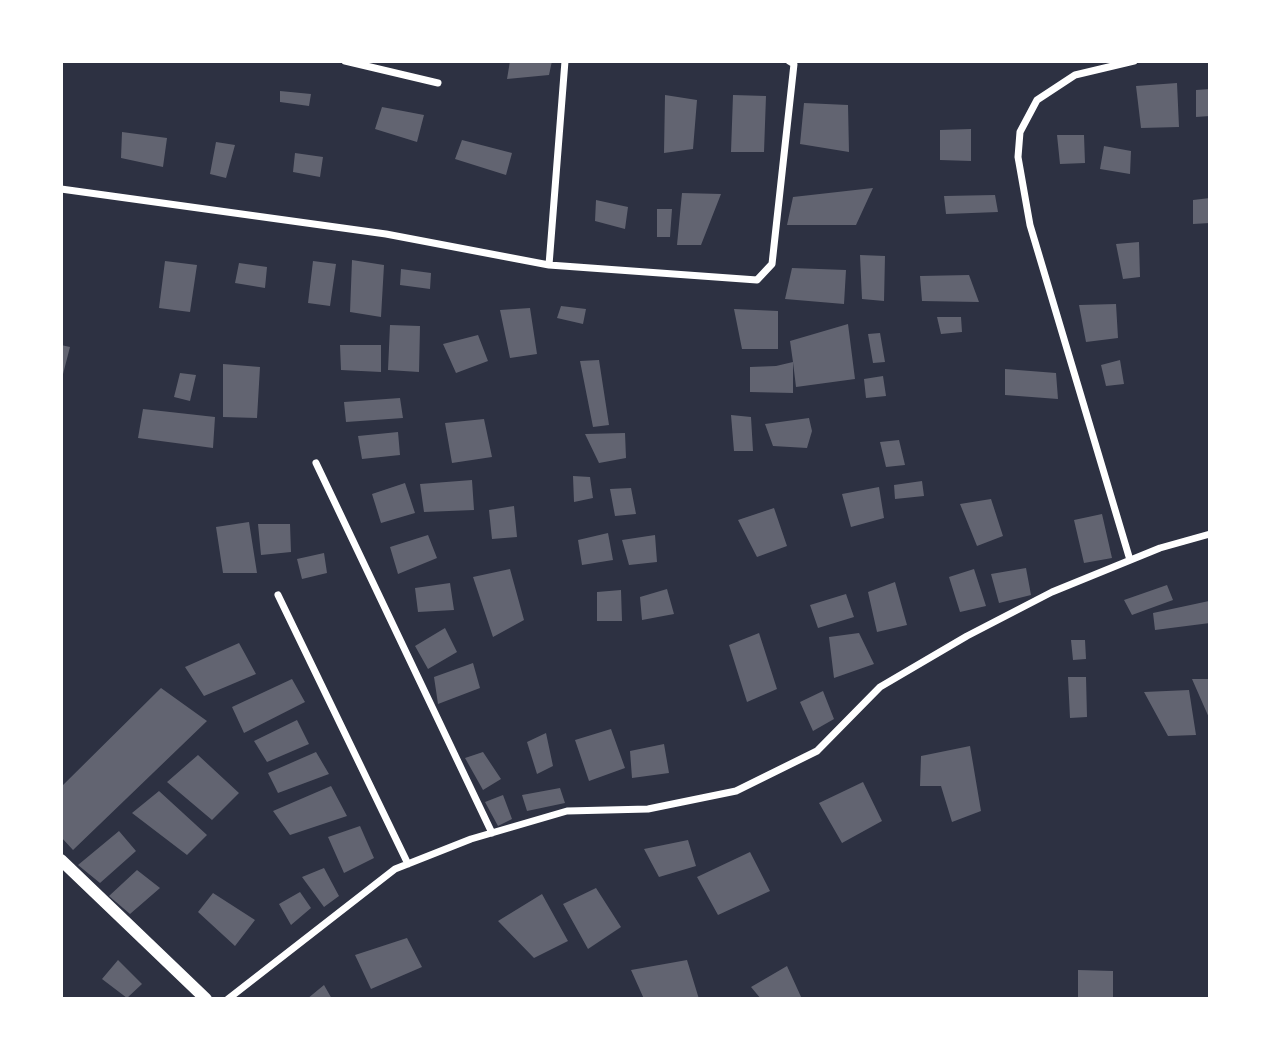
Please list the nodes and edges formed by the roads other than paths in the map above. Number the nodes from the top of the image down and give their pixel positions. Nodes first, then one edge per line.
1 (345, 61) edge
2 (565, 61) edge
3 (789, 61) edge
4 (1134, 61) edge
5 (438, 83) dead end
6 (61, 189) edge
7 (549, 265) junction
8 (316, 463) dead end
9 (1210, 534) edge
10 (1130, 560) junction
11 (278, 595) dead end
12 (492, 833) junction
13 (61, 860) edge
14 (408, 864) junction
15 (206, 999) edge
16 (228, 999) edge

1 - 5 street
2 - 7 street
3 - 7 street
4 - 10 street
6 - 7 street
8 - 12 street
9 - 10 street
10 - 12 street
11 - 14 street
12 - 14 street
13 - 15 street
14 - 16 street

